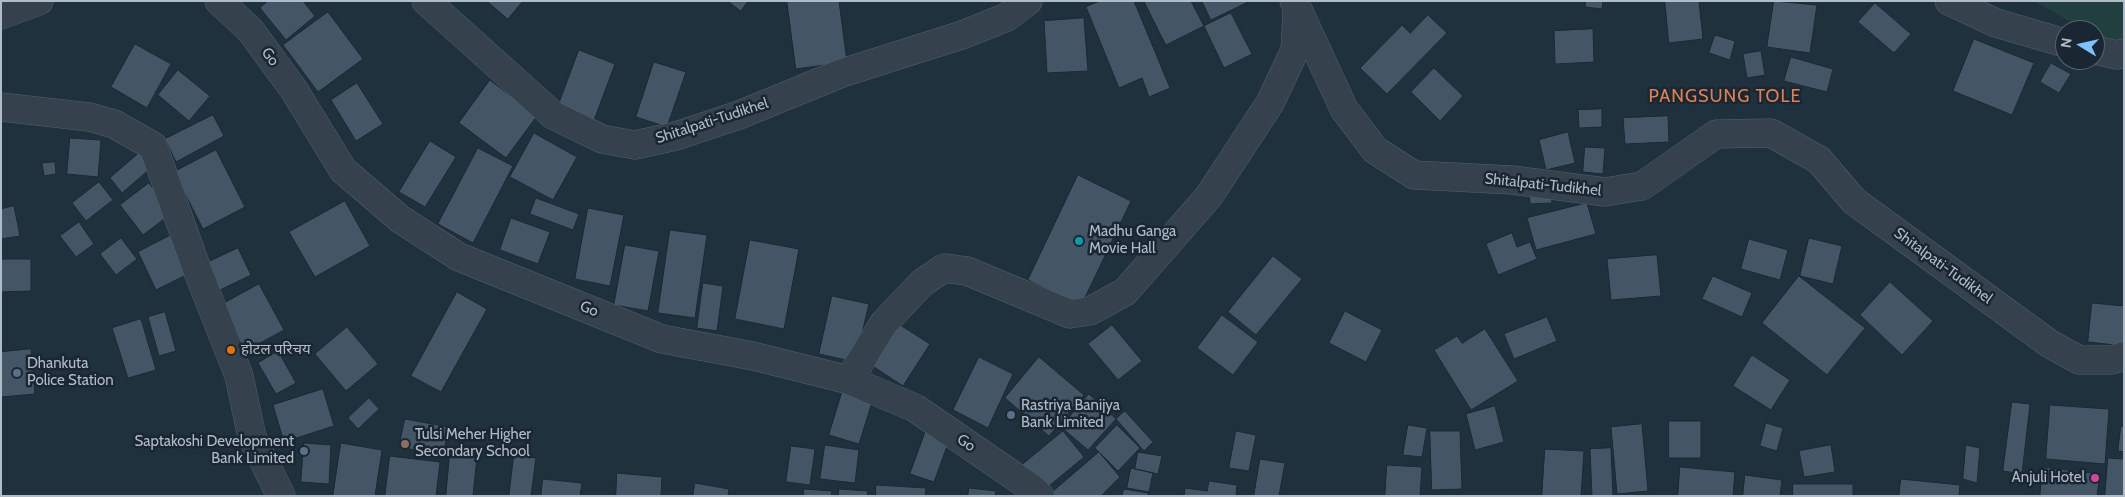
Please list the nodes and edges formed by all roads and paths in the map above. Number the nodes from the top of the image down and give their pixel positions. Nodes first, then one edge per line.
1 (38, 1) edge
2 (219, 1) edge
3 (426, 1) edge
4 (1028, 1) edge
5 (1949, 1) edge
6 (1296, 4) edge
7 (1, 15) edge
8 (2055, 40) edge
9 (2105, 52) edge
10 (2124, 53) edge
11 (1, 107) edge
12 (2124, 356) edge
13 (849, 380) junction
14 (280, 496) edge
15 (1040, 496) edge

1 - 7 street
2 - 13 street, Go
3 - 4 street, Shitalpati-Tudikhel
5 - 8 street
6 - 12 street, Shitalpati-Tudikhel
6 - 13 street
9 - 10 street
11 - 14 street
13 - 15 street, Go

